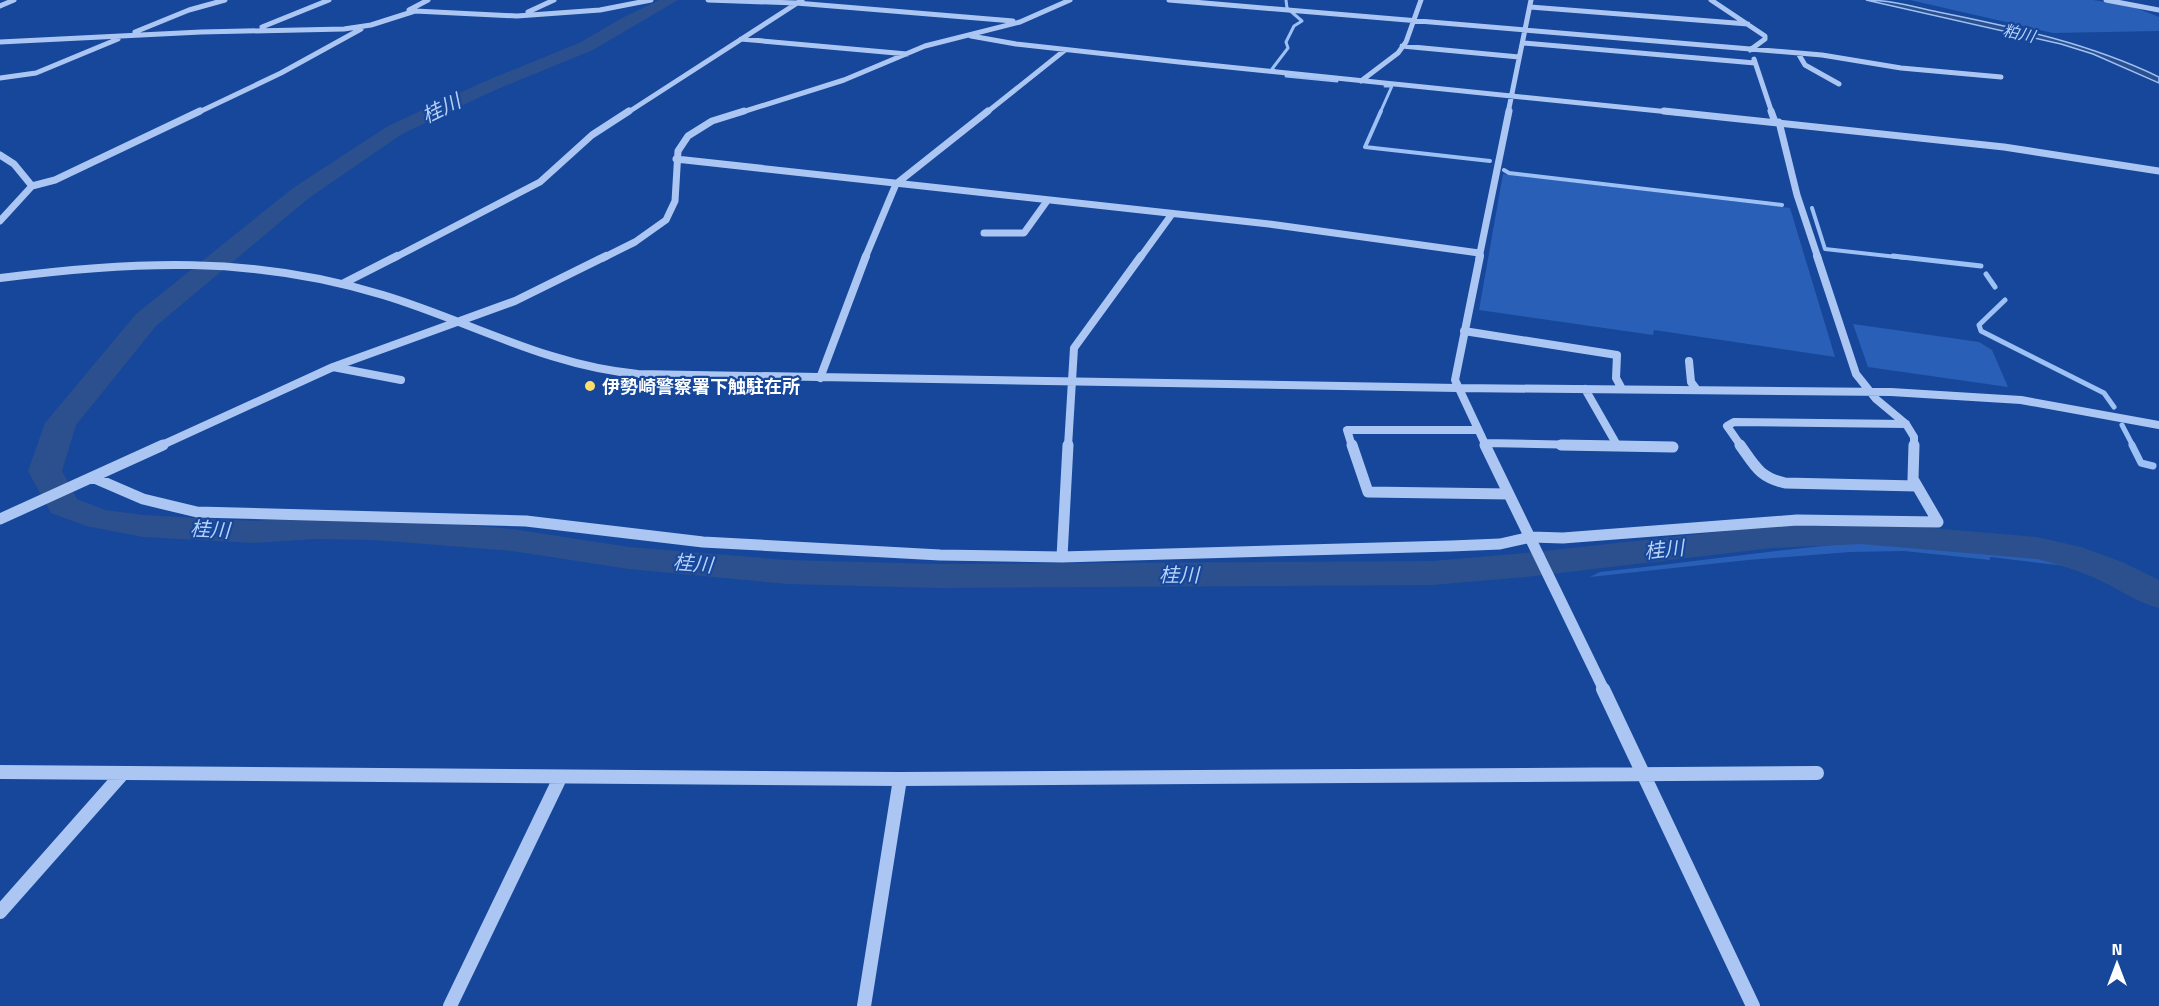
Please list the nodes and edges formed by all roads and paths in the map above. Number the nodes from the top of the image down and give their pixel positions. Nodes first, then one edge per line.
1 (14, 0) edge
2 (225, 0) edge
3 (329, 0) edge
4 (428, 0) edge
5 (554, 0) edge
6 (708, 0) edge
7 (802, 0) edge
8 (1070, 0) edge
9 (1169, 0) edge
10 (1421, 0) edge
11 (1531, 0) edge
12 (1711, 0) edge
13 (2106, 0) edge
14 (649, 1) edge
15 (796, 3) junction
16 (0, 6) edge
17 (1530, 6) junction
18 (2159, 10) edge
19 (408, 12) junction
20 (517, 16) junction
21 (1413, 21) junction
22 (1020, 22) junction
23 (1748, 24) junction
24 (363, 26) junction
25 (257, 30) junction
26 (1526, 31) junction
27 (128, 35) junction
28 (968, 35) junction
29 (741, 39) junction
30 (0, 42) edge
31 (1523, 43) junction
32 (1402, 46) junction
33 (1065, 50) junction
34 (1750, 50) junction
35 (1798, 53) junction
36 (907, 54) junction
37 (1520, 57) junction
38 (1755, 63) junction
39 (2001, 76) dead end
40 (0, 78) edge
41 (1361, 81) junction
42 (1839, 84) dead end
43 (1513, 96) junction
44 (1777, 122) junction
45 (0, 155) edge
46 (676, 159) junction
47 (2159, 171) edge
48 (896, 184) junction
49 (32, 186) junction
50 (1047, 201) junction
51 (1172, 214) junction
52 (0, 221) edge
53 (984, 233) dead end
54 (1479, 252) junction
55 (0, 278) edge
56 (344, 283) junction
57 (459, 321) junction
58 (1464, 332) junction
59 (1689, 361) dead end
60 (333, 368) junction
61 (820, 378) junction
62 (401, 380) dead end
63 (1071, 381) junction
64 (1458, 388) junction
65 (1584, 389) junction
66 (1622, 389) junction
67 (1697, 390) junction
68 (1869, 392) junction
69 (1906, 424) junction
70 (2159, 425) edge
71 (1478, 429) junction
72 (1485, 443) junction
73 (1617, 446) junction
74 (1673, 447) dead end
75 (88, 479) junction
76 (1916, 486) junction
77 (1509, 494) junction
78 (0, 519) edge
79 (1532, 540) junction
80 (1062, 557) junction
81 (0, 772) edge
82 (123, 773) junction
83 (1817, 773) dead end
84 (1643, 774) junction
85 (560, 778) junction
86 (900, 778) junction
87 (0, 912) edge
88 (450, 1006) edge
89 (864, 1006) edge
90 (1753, 1006) edge

1 - 16 street
2 - 27 street
3 - 25 street
4 - 19 street
5 - 20 street
6 - 15 street
7 - 15 street
8 - 22 street
9 - 21 street
10 - 21 street
11 - 17 street
12 - 23 street
13 - 18 street
14 - 20 street
15 - 22 street
15 - 29 street
17 - 23 street
17 - 26 street
19 - 20 street
19 - 24 street
21 - 26 street
21 - 32 street
22 - 28 street
23 - 34 street
24 - 25 street
24 - 49 street
25 - 27 street
26 - 31 street
26 - 34 street
27 - 30 street
27 - 40 street
28 - 33 street
28 - 36 street
29 - 36 street
29 - 56 street
31 - 37 street
31 - 38 street
32 - 37 street
32 - 41 street
33 - 41 street
33 - 48 street
34 - 35 street
34 - 38 street
35 - 39 street
35 - 42 street
36 - 46 street
37 - 43 street
38 - 44 street
41 - 43 street
43 - 44 street
43 - 54 street
44 - 47 street
44 - 68 street
45 - 49 street
46 - 48 street
46 - 57 street
48 - 50 street
48 - 61 street
49 - 52 street
50 - 51 street
50 - 53 street
51 - 54 street
51 - 63 street
54 - 58 street
55 - 56 street
56 - 57 street
57 - 60 street
57 - 61 street
58 - 64 street
58 - 66 street
59 - 67 street
60 - 62 street
60 - 75 street
61 - 63 street
63 - 64 street
63 - 80 street
64 - 65 street
64 - 71 street
65 - 66 street
65 - 73 street
66 - 67 street
67 - 68 street
68 - 69 street
68 - 70 street
69 - 76 street
69 - 76 street
71 - 72 street
71 - 77 street
72 - 73 street
72 - 77 street
73 - 74 street
75 - 78 street
75 - 80 street
76 - 79 street
77 - 79 street
79 - 80 street
79 - 84 street
81 - 82 street
82 - 85 street
82 - 87 street
83 - 84 street
84 - 86 street
84 - 90 street
85 - 86 street
85 - 88 street
86 - 89 street

